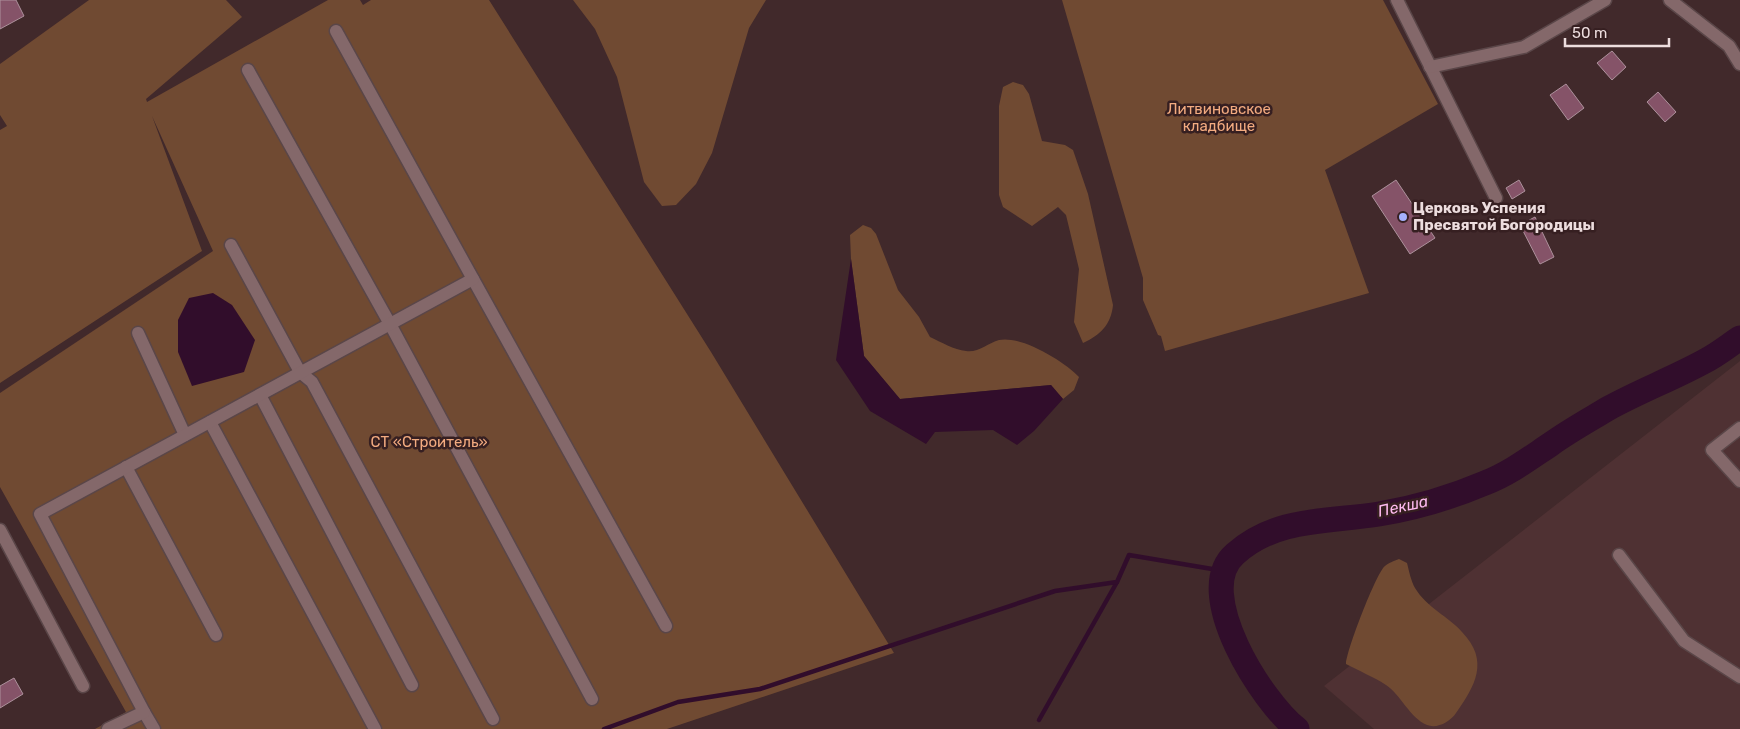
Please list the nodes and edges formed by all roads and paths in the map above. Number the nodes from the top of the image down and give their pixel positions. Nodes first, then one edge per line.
1 (1396, 0) edge
2 (1605, 0) edge
3 (1670, 0) edge
4 (336, 31) dead end
5 (1740, 64) edge
6 (1430, 68) junction
7 (248, 70) dead end
8 (1496, 198) dead end
9 (231, 245) dead end
10 (473, 279) junction
11 (390, 324) junction
12 (138, 333) dead end
13 (300, 372) junction
14 (260, 395) junction
15 (210, 422) junction
16 (1740, 428) edge
17 (185, 435) junction
18 (126, 467) junction
19 (1740, 481) edge
20 (0, 530) edge
21 (1619, 555) dead end
22 (666, 626) dead end
23 (216, 635) dead end
24 (1740, 677) edge
25 (412, 685) dead end
26 (83, 686) dead end
27 (592, 699) dead end
28 (144, 712) junction
29 (493, 719) dead end
30 (108, 729) edge
31 (154, 729) edge
32 (375, 729) edge

1 - 6 street
2 - 6 street
3 - 5 street
4 - 10 street
6 - 8 street
7 - 11 street
9 - 13 street
10 - 11 street
10 - 22 street
11 - 13 street
11 - 27 street
12 - 17 street
13 - 14 street
13 - 29 street
14 - 15 street
14 - 25 street
15 - 17 street
15 - 32 street
16 - 19 street
17 - 18 street
18 - 23 street
18 - 28 street
20 - 26 street
21 - 24 street
28 - 30 street
28 - 31 street

